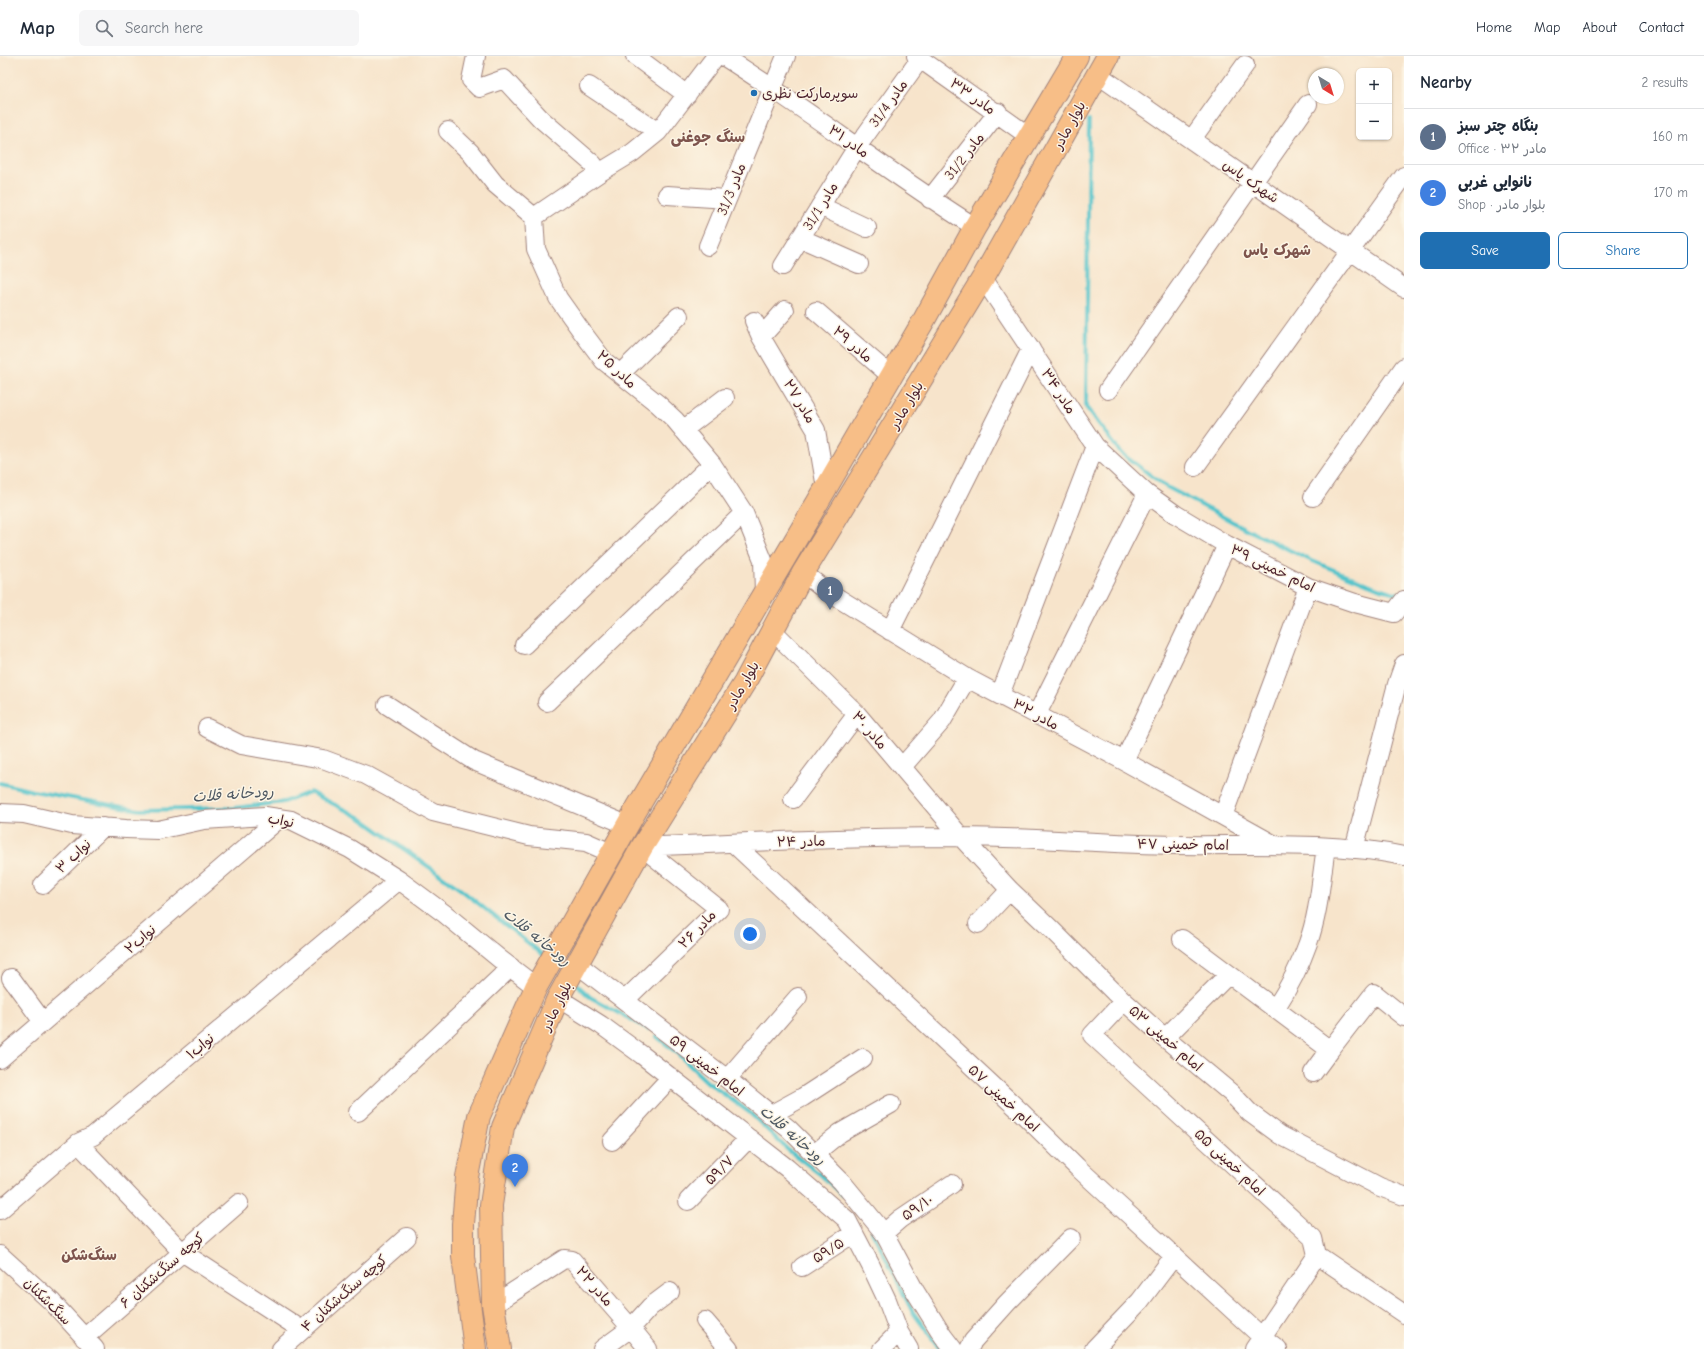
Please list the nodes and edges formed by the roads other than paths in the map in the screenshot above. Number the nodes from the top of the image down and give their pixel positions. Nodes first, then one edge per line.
1 (476, 56) edge
2 (635, 56) edge
3 (716, 56) edge
4 (723, 56) edge
5 (786, 56) edge
6 (1077, 56) edge
7 (918, 57) edge
8 (1103, 65) edge
9 (1245, 65) dead end
10 (589, 86) dead end
11 (773, 87) junction
12 (686, 95) junction
13 (1308, 104) dead end
14 (998, 112) junction
15 (448, 131) dead end
16 (658, 132) junction
17 (1030, 136) junction
18 (1192, 140) junction
19 (857, 146) junction
20 (599, 173) junction
21 (1404, 176) edge
22 (1254, 182) junction
23 (667, 194) dead end
24 (727, 199) junction
25 (930, 199) junction
26 (820, 206) junction
27 (534, 217) junction
28 (975, 227) junction
29 (867, 228) dead end
30 (800, 238) junction
31 (708, 246) dead end
32 (1349, 251) junction
33 (859, 264) dead end
34 (783, 266) dead end
35 (984, 278) junction
36 (1404, 288) edge
37 (785, 310) dead end
38 (816, 311) dead end
39 (679, 316) dead end
40 (1031, 349) junction
41 (1404, 367) edge
42 (620, 374) junction
43 (891, 376) junction
44 (1108, 390) dead end
45 (725, 398) dead end
46 (683, 430) junction
47 (1094, 446) junction
48 (712, 464) junction
49 (1196, 467) dead end
50 (826, 488) junction
51 (1147, 494) junction
52 (1313, 497) dead end
53 (744, 513) junction
54 (1227, 545) junction
55 (803, 573) junction
56 (1308, 587) junction
57 (764, 592) junction
58 (1400, 610) edge
59 (773, 631) junction
60 (890, 631) junction
61 (524, 645) dead end
62 (1404, 664) edge
63 (721, 667) junction
64 (967, 678) junction
65 (745, 682) junction
66 (1401, 686) edge
67 (1000, 695) junction
68 (547, 702) dead end
69 (387, 705) dead end
70 (857, 714) junction
71 (1037, 714) junction
72 (207, 728) dead end
73 (1124, 761) junction
74 (902, 767) junction
75 (793, 799) dead end
76 (0, 813) edge
77 (1223, 816) junction
78 (280, 818) junction
79 (627, 825) junction
80 (103, 827) junction
81 (961, 837) junction
82 (733, 842) junction
83 (1274, 845) junction
84 (1326, 847) junction
85 (642, 848) junction
86 (1354, 849) junction
87 (611, 853) junction
88 (1404, 856) edge
89 (399, 880) junction
90 (43, 884) dead end
91 (1010, 890) junction
92 (978, 924) dead end
93 (1182, 939) dead end
94 (511, 967) junction
95 (1229, 974) junction
96 (11, 978) dead end
97 (568, 981) junction
98 (539, 982) junction
99 (798, 997) dead end
100 (625, 1000) junction
101 (1124, 1001) junction
102 (1275, 1008) junction
103 (1404, 1017) edge
104 (44, 1022) junction
105 (1165, 1038) junction
106 (1330, 1050) junction
107 (863, 1058) dead end
108 (0, 1059) edge
109 (1313, 1073) dead end
110 (671, 1077) junction
111 (727, 1079) junction
112 (891, 1104) dead end
113 (358, 1112) dead end
114 (770, 1114) junction
115 (749, 1138) junction
116 (612, 1142) dead end
117 (78, 1143) junction
118 (814, 1154) junction
119 (952, 1184) dead end
120 (1404, 1196) edge
121 (688, 1201) dead end
122 (239, 1203) dead end
123 (0, 1210) edge
124 (854, 1233) junction
125 (884, 1233) junction
126 (407, 1237) dead end
127 (1071, 1238) dead end
128 (182, 1252) junction
129 (0, 1255) edge
130 (1317, 1255) junction
131 (1174, 1256) junction
132 (802, 1268) dead end
133 (670, 1292) dead end
134 (493, 1305) junction
135 (1404, 1314) edge
136 (706, 1321) dead end
137 (631, 1328) junction
138 (302, 1330) junction
139 (899, 1332) junction
140 (90, 1343) edge
141 (1258, 1343) edge
142 (281, 1349) edge
143 (475, 1349) edge
144 (500, 1349) edge
145 (602, 1349) edge
146 (648, 1349) edge
147 (730, 1349) edge
148 (882, 1349) edge
149 (909, 1349) edge
150 (953, 1349) edge
151 (969, 1349) edge
152 (1094, 1349) edge
153 (1278, 1349) edge

1 - 20 street
2 - 12 street
3 - 12 street
4 - 11 street, مادر ۳۱
5 - 11 street, مادر 31/3
6 - 17 main road, بلوار مادر
7 - 14 street, مادر ۳۳
7 - 19 street, مادر 31/4
8 - 18 street, شهرک یاس
8 - 35 main road, بلوار مادر
9 - 18 street
10 - 16 street
11 - 19 street, مادر ۳۱
11 - 24 street, مادر 31/3
12 - 16 street
13 - 22 street
14 - 17 street, مادر ۳۳
14 - 25 street, مادر 31/2
15 - 27 street
16 - 20 street
17 - 28 main road, بلوار مادر
18 - 22 street, شهرک یاس
19 - 25 street, مادر ۳۱
19 - 26 street, مادر 31/1
20 - 27 street
21 - 32 street
22 - 32 street, شهرک یاس
22 - 44 street
23 - 24 street
24 - 31 street, مادر 31/3
25 - 28 street, مادر ۳۱
26 - 29 street
26 - 30 street, مادر 31/1
27 - 42 street, مادر ۲۵
28 - 43 main road, بلوار مادر
30 - 33 street
30 - 34 street, مادر 31/1
32 - 36 street, شهرک یاس
32 - 49 street
35 - 40 street, مادر ۳۴
35 - 55 main road, بلوار مادر
37 - 50 street, مادر ۲۷
38 - 43 street, مادر ۲۹
39 - 42 street
40 - 47 street, مادر ۳۴
40 - 60 street
41 - 52 street
42 - 46 street, مادر ۲۵
43 - 50 main road, بلوار مادر
45 - 46 street
46 - 48 street, مادر ۲۵
47 - 51 street, مادر ۳۴
47 - 67 street
48 - 53 street, مادر ۲۵
48 - 61 street
50 - 57 main road, بلوار مادر
51 - 54 street, امام خمینی ۳۹
51 - 71 street
53 - 57 street, مادر ۲۵
53 - 68 street
54 - 56 street, امام خمینی ۳۹
54 - 73 street
55 - 59 main road, بلوار مادر
55 - 60 street, مادر ۳۲
56 - 58 street, امام خمینی ۳۹
56 - 77 street
57 - 63 main road, بلوار مادر
59 - 65 main road, بلوار مادر
59 - 70 street, مادر ۳۰
60 - 64 street, مادر ۳۲
62 - 66 street
63 - 65 main road
63 - 79 main road, بلوار مادر
64 - 67 street, مادر ۳۲
64 - 74 street
65 - 85 main road, بلوار مادر
66 - 86 street
67 - 71 street, مادر ۳۲
69 - 79 street
70 - 74 street, مادر ۳۰
70 - 75 street
71 - 73 street, مادر ۳۲
72 - 87 street
73 - 77 street, مادر ۳۲
74 - 81 street, مادر ۳۰
76 - 80 street, نواب
77 - 83 street, مادر ۳۲
78 - 80 street, نواب
78 - 89 street, نواب
78 - 104 street, نواب۲
79 - 87 main road, بلوار مادر
80 - 90 street, نواب ۳
81 - 82 street, مادر ۲۴
81 - 83 street, امام خمینی ۴۷
81 - 91 street, امام خمینی ۵۳
82 - 85 street, مادر ۲۴
82 - 131 street, امام خمینی ۵۷
83 - 84 street, امام خمینی ۴۷
84 - 86 street, امام خمینی ۴۷
84 - 102 street
85 - 97 main road, بلوار مادر
85 - 100 street, مادر ۲۶
86 - 88 street, امام خمینی ۴۷
87 - 98 main road, بلوار مادر
89 - 94 street, نواب
89 - 117 street, نواب۱
91 - 92 street
91 - 101 street, امام خمینی ۵۳
93 - 95 street
94 - 98 street, نواب
94 - 113 street
95 - 102 street
95 - 105 street
96 - 104 street
97 - 100 street, امام خمینی ۵۹
97 - 110 street
97 - 134 main road, بلوار مادر
98 - 143 main road, بلوار مادر
99 - 111 street
100 - 111 street, امام خمینی ۵۹
101 - 105 street, امام خمینی ۵۳
101 - 130 street, امام خمینی ۵۵
102 - 106 street
103 - 106 street
104 - 108 street, نواب۲
105 - 120 street, امام خمینی ۵۳
106 - 109 street
107 - 114 street
110 - 115 street
110 - 116 street
111 - 114 street, امام خمینی ۵۹
112 - 118 street
114 - 118 street, امام خمینی ۵۹
115 - 121 street, ۵۹/۷
115 - 124 street
117 - 123 street, نواب۱
117 - 128 street
118 - 125 street, امام خمینی ۵۹
119 - 125 street, ۵۹/۱۰
122 - 128 street, کوچه سنگ‌شکنان ۶
124 - 132 street, ۵۹/۵
124 - 139 street
125 - 150 street, امام خمینی ۵۹
126 - 138 street, کوچه سنگ‌شکنان ۴
127 - 151 street
128 - 138 street
128 - 140 street, کوچه سنگ‌شکنان ۶
129 - 140 street, سنگ‌شکنان
130 - 135 street
130 - 141 street
131 - 141 street, امام خمینی ۵۷
131 - 152 street
133 - 137 street
134 - 137 street, مادر ۲۲
134 - 144 main road, بلوار مادر
136 - 147 street
137 - 145 street
137 - 146 street, مادر ۲۲
138 - 142 street, کوچه سنگ‌شکنان ۴
139 - 148 street
139 - 149 street
141 - 153 street, امام خمینی ۵۷

